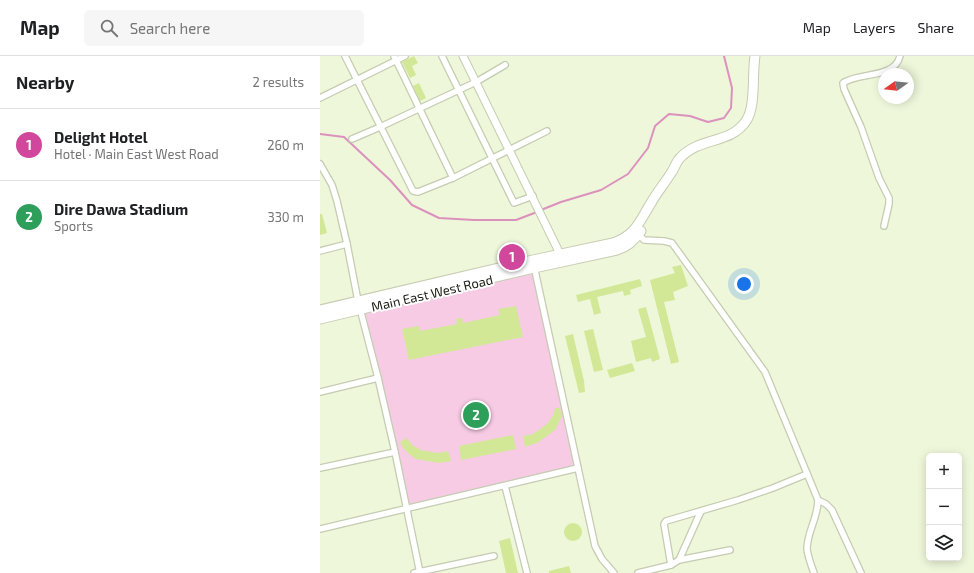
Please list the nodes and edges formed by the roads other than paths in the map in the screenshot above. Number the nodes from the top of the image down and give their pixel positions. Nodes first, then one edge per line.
1 (345, 56) edge
2 (405, 56) edge
3 (442, 56) edge
4 (463, 56) edge
5 (755, 56) edge
6 (900, 56) edge
7 (395, 58) edge
8 (505, 65) dead end
9 (357, 80) junction
10 (476, 82) junction
11 (459, 89) junction
12 (320, 98) edge
13 (419, 108) junction
14 (380, 127) junction
15 (547, 131) dead end
16 (352, 139) dead end
17 (510, 150) junction
18 (493, 159) junction
19 (320, 164) edge
20 (322, 170) edge
21 (453, 178) junction
22 (533, 196) junction
23 (884, 226) dead end
24 (637, 232) junction
25 (347, 244) junction
26 (320, 251) edge
27 (562, 258) junction
28 (533, 264) junction
29 (359, 305) junction
30 (320, 310) edge
31 (320, 319) edge
32 (378, 378) junction
33 (320, 392) edge
34 (395, 452) junction
35 (320, 468) edge
36 (578, 468) junction
37 (807, 474) junction
38 (505, 486) junction
39 (818, 500) junction
40 (407, 510) junction
41 (701, 511) junction
42 (320, 530) edge
43 (730, 550) dead end
44 (494, 556) dead end
45 (679, 560) junction
46 (671, 565) junction
47 (418, 573) edge
48 (527, 573) edge
49 (614, 573) edge
50 (638, 573) edge
51 (814, 573) edge
52 (861, 573) edge

1 - 9 street
2 - 7 street
3 - 11 street
4 - 10 street
5 - 24 main road, Main East West Road
6 - 23 street
7 - 9 street
7 - 13 street
8 - 10 street
9 - 12 street
9 - 14 street
10 - 11 street
10 - 17 street
11 - 13 street
11 - 18 street
13 - 14 street
13 - 21 street
14 - 16 street
14 - 21 street
15 - 17 street
17 - 18 street
17 - 22 street
18 - 21 street
18 - 22 street
19 - 20 street
20 - 25 street
22 - 27 street
24 - 27 main road, Main East West Road
24 - 37 street
25 - 26 street
25 - 29 street
27 - 28 main road, Main East West Road
28 - 29 main road, Main East West Road
28 - 36 street
29 - 30 main road, Main East West Road
29 - 31 main road, Main East West Road
29 - 32 street
32 - 33 street
32 - 34 street
34 - 35 street
34 - 40 street
36 - 38 street
36 - 49 street
37 - 39 street
37 - 41 street
38 - 40 street
38 - 48 street
39 - 51 street
39 - 52 street
40 - 42 street
40 - 47 street
41 - 45 street
41 - 46 street
43 - 45 street
44 - 47 street
45 - 46 street
46 - 50 street

